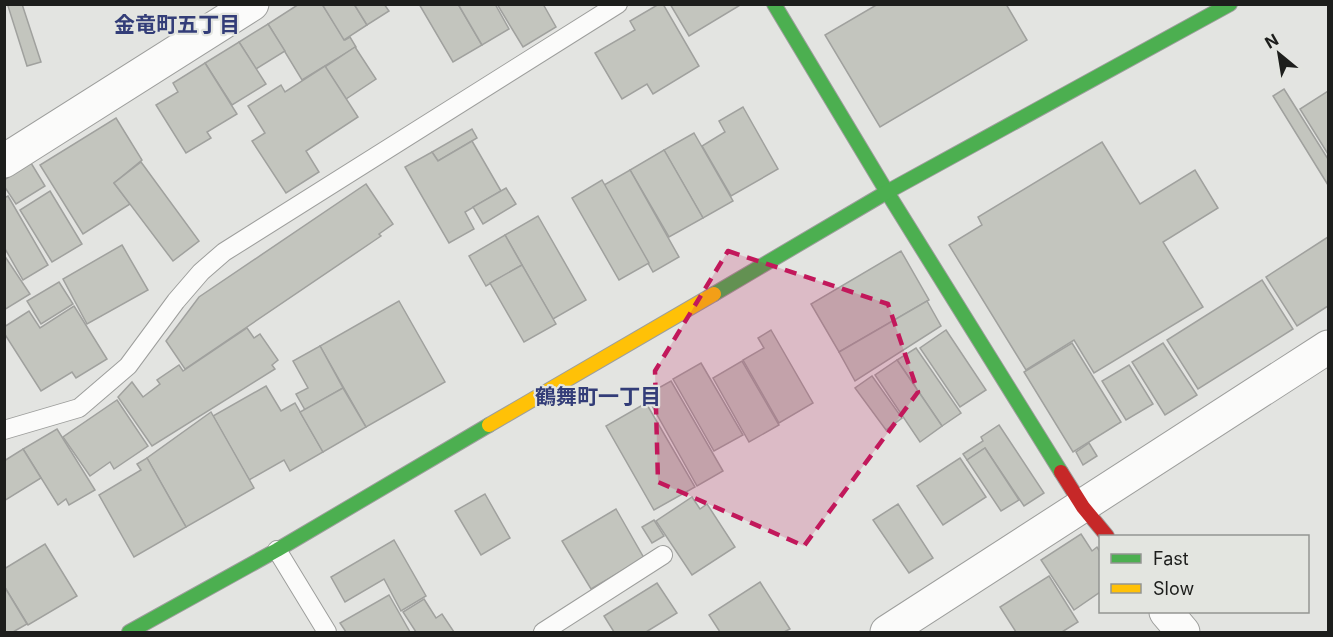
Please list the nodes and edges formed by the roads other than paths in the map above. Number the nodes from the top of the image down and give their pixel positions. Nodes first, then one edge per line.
1 (252, 4) edge
2 (618, 4) edge
3 (774, 4) edge
4 (1230, 4) edge
5 (4, 161) edge
6 (887, 192) junction
7 (1329, 347) edge
8 (4, 430) edge
9 (1083, 507) junction
10 (1105, 535) edge
11 (277, 550) junction
12 (663, 555) dead end
13 (1167, 613) edge
14 (129, 633) edge
15 (327, 633) edge
16 (543, 633) edge
17 (887, 633) edge
18 (1183, 633) edge

1 - 5 street
2 - 8 lane
3 - 6 street
4 - 6 street
6 - 9 street
6 - 11 street
7 - 9 street
9 - 10 street
9 - 17 street
11 - 14 street
11 - 15 lane
12 - 16 lane
13 - 18 street

